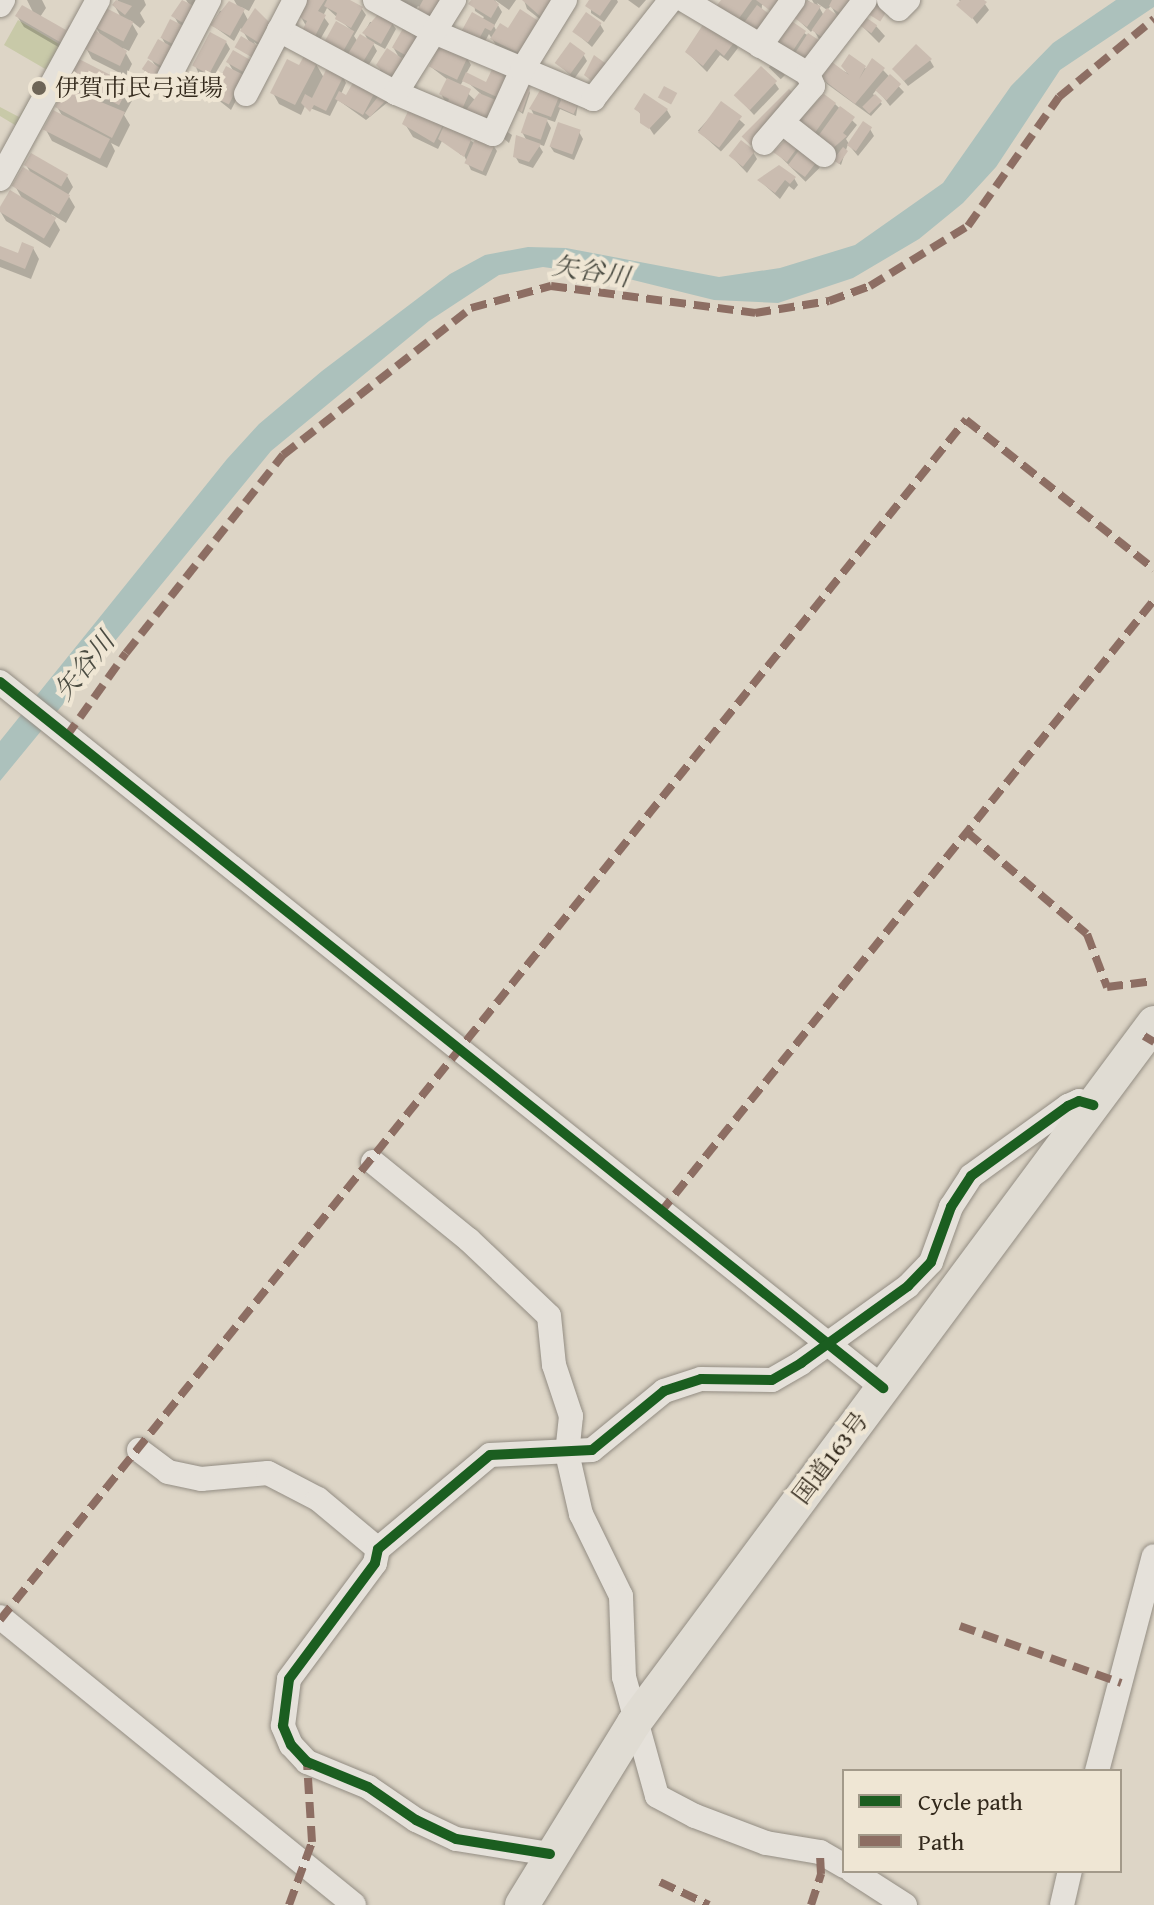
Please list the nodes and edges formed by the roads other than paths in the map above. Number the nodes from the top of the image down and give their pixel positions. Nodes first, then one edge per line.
1 (98, 0) edge
2 (209, 0) edge
3 (295, 0) edge
4 (375, 0) edge
5 (454, 0) edge
6 (565, 0) edge
7 (671, 0) edge
8 (684, 0) edge
9 (793, 0) edge
10 (865, 0) edge
11 (889, 0) edge
12 (908, 0) edge
13 (279, 30) junction
14 (434, 32) junction
15 (760, 46) junction
16 (522, 70) junction
17 (808, 74) junction
18 (169, 77) dead end
19 (396, 93) junction
20 (246, 94) dead end
21 (783, 123) junction
22 (764, 143) dead end
23 (824, 155) dead end
24 (0, 179) edge
25 (0, 682) edge
26 (1154, 1023) edge
27 (1093, 1105) junction
28 (373, 1162) dead end
29 (827, 1346) junction
30 (883, 1388) junction
31 (139, 1450) dead end
32 (567, 1453) junction
33 (378, 1549) junction
34 (1154, 1556) edge
35 (0, 1617) edge
36 (634, 1723) junction
37 (1098, 1769) edge
38 (550, 1854) junction
39 (842, 1865) edge
40 (855, 1873) edge
41 (1070, 1873) edge
42 (354, 1905) edge
43 (522, 1905) edge
44 (905, 1905) edge
45 (1062, 1905) edge

1 - 24 street
2 - 18 street
3 - 13 street
4 - 14 street
5 - 14 street
6 - 16 street
7 - 16 street
8 - 15 street
9 - 15 street
10 - 17 street
11 - 12 street
13 - 19 street
13 - 20 street
14 - 16 street
14 - 19 street
15 - 17 street
16 - 19 street
17 - 21 street
21 - 22 street
21 - 23 street
25 - 29 street
26 - 27 highway, 国道163号
27 - 29 street
27 - 30 highway, 国道163号
28 - 32 street
29 - 30 street
29 - 32 street
30 - 36 highway, 国道163号
31 - 33 street
32 - 33 street
32 - 36 street
33 - 38 street
34 - 37 street
35 - 42 street
36 - 38 highway, 国道163号
36 - 39 street
38 - 43 highway, 国道163号
40 - 44 street
41 - 45 street

